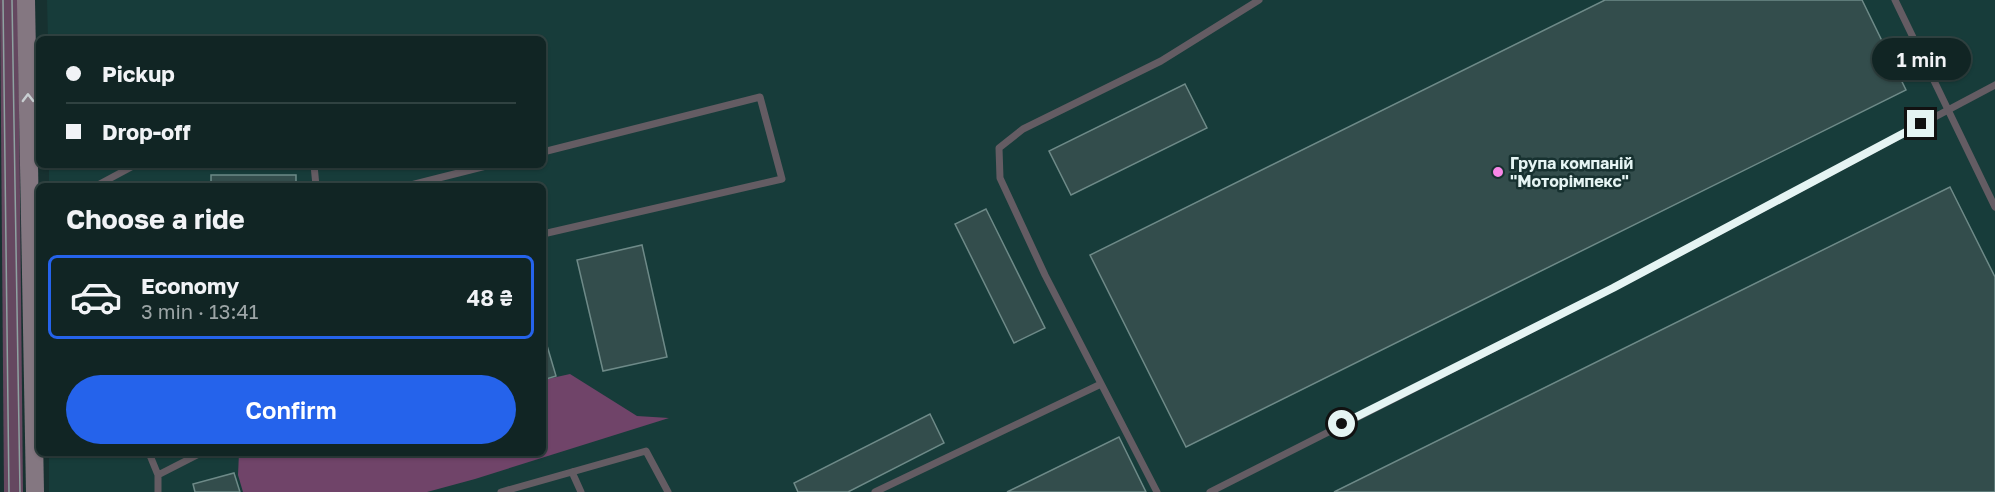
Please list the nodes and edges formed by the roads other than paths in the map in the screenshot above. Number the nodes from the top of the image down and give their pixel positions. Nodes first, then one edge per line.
1 (26, 0) edge
2 (1259, 0) edge
3 (1895, 0) edge
4 (1995, 85) edge
5 (1948, 110) junction
6 (546, 151) edge
7 (129, 168) edge
8 (314, 168) edge
9 (478, 168) edge
10 (102, 183) edge
11 (316, 183) edge
12 (419, 183) edge
13 (1995, 207) edge
14 (546, 233) edge
15 (1101, 384) junction
16 (149, 456) edge
17 (195, 456) edge
18 (572, 472) junction
19 (158, 475) junction
20 (35, 492) edge
21 (158, 492) edge
22 (501, 492) edge
23 (581, 492) edge
24 (668, 492) edge
25 (875, 492) edge
26 (1156, 492) edge
27 (1210, 492) edge

20 -> 1 main road
2 - 15 lane
3 - 5 lane
4 - 5 lane
5 - 13 lane
5 - 27 lane
6 - 14 lane
7 - 10 lane
8 - 11 lane
9 - 12 lane
15 - 25 lane
15 - 26 lane
16 - 19 lane
17 - 19 lane
18 - 22 lane
18 - 23 lane
18 - 24 lane
19 - 21 lane

